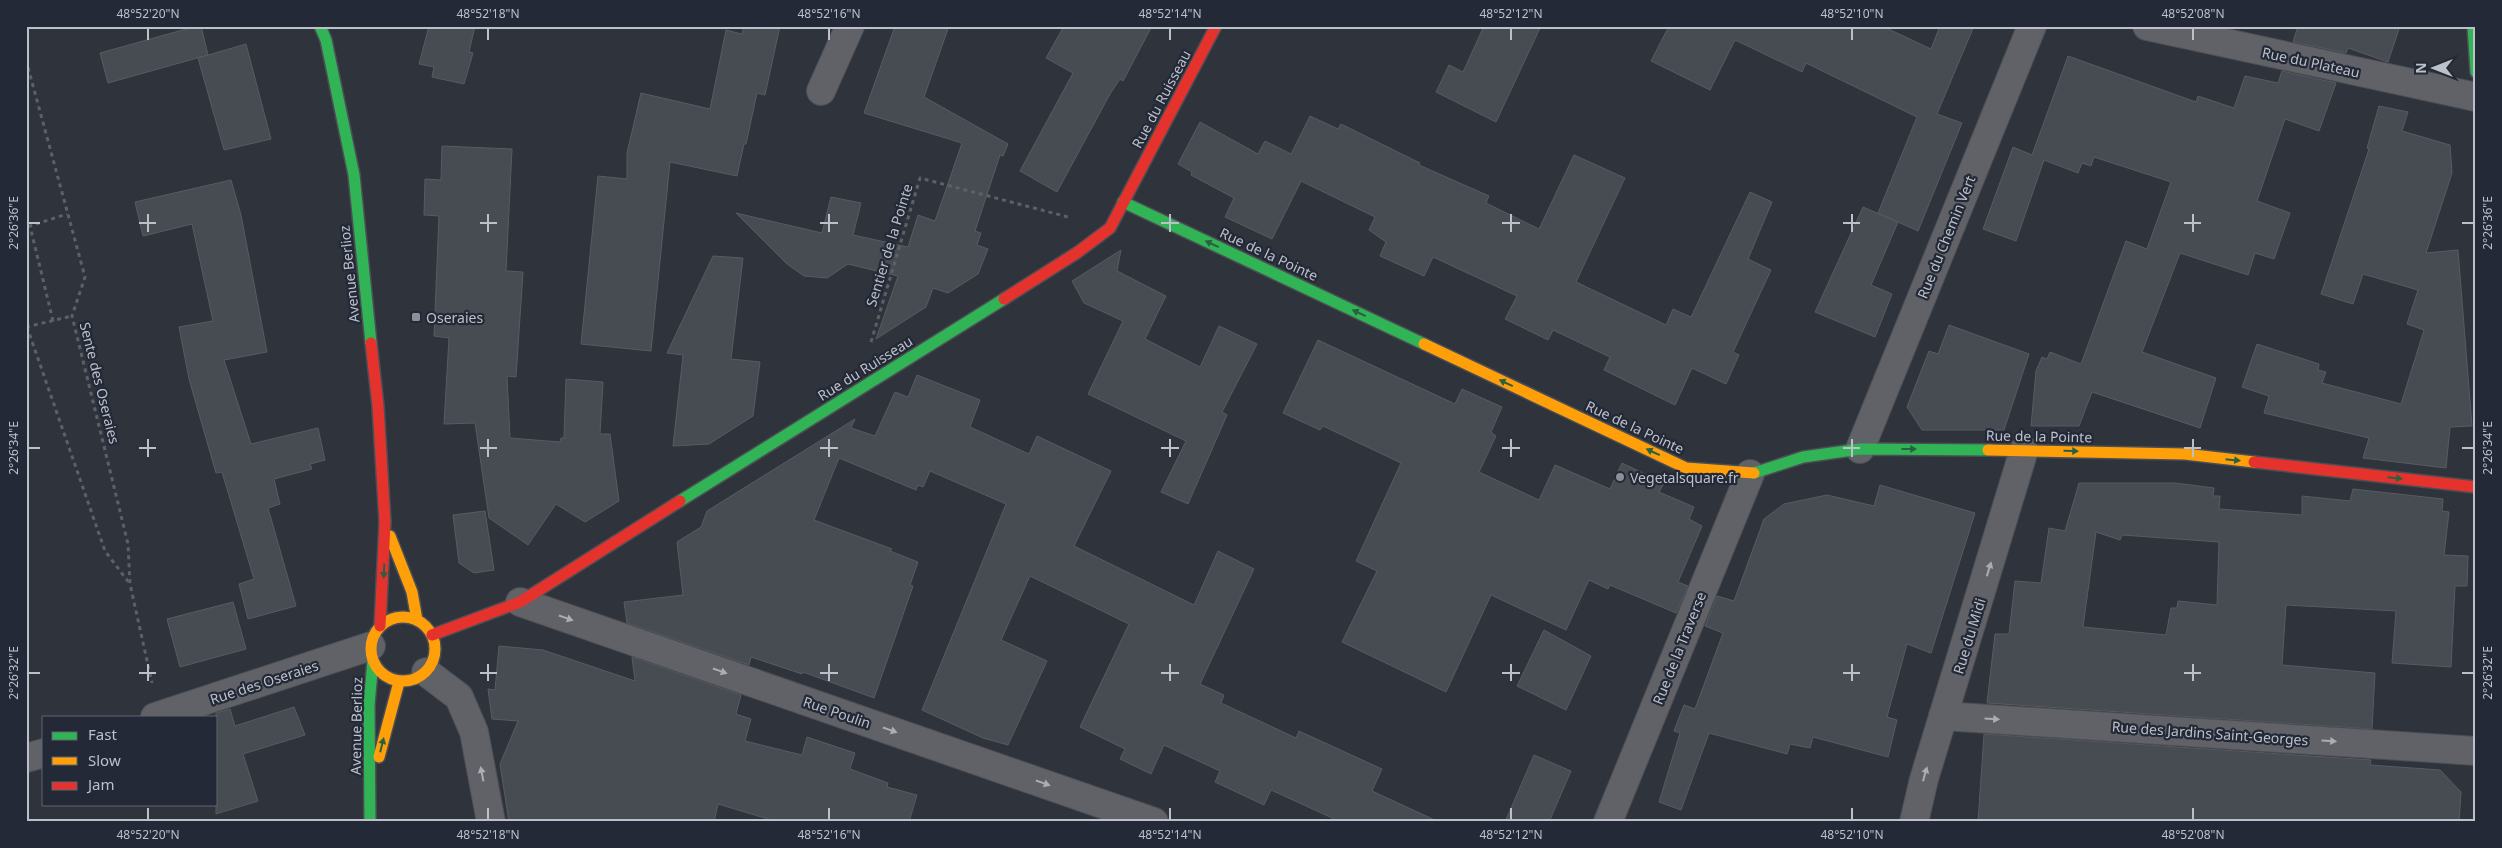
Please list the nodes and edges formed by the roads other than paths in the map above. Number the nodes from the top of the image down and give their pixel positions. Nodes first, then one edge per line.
1 (320, 26) edge
2 (850, 26) edge
3 (1216, 26) edge
4 (2032, 26) edge
5 (2147, 26) edge
6 (2473, 26) edge
7 (2476, 72) edge
8 (821, 91) dead end
9 (2476, 97) edge
10 (1123, 202) junction
11 (1860, 449) junction
12 (2024, 450) junction
13 (1750, 474) junction
14 (2476, 487) edge
15 (385, 522) junction
16 (520, 602) junction
17 (417, 620) junction
18 (432, 635) junction
19 (375, 644) junction
20 (426, 672) junction
21 (399, 682) junction
22 (157, 716) edge
23 (1943, 716) junction
24 (2476, 751) edge
25 (42, 754) edge
26 (26, 758) edge
27 (370, 793) junction
28 (1140, 819) edge
29 (370, 822) edge
30 (491, 822) edge
31 (1608, 822) edge
32 (1914, 822) edge

1 - 15 street, Avenue Berlioz
2 - 8 street
3 - 10 street, Rue du Ruisseau
4 - 11 street, Rue du Chemin Vert
5 - 9 street, Rue du Plateau
6 - 7 street
13 -> 10 street, Rue de la Pointe
10 - 16 street, Rue du Ruisseau
11 -> 12 street, Rue de la Pointe
11 - 13 street, Rue de la Pointe
12 -> 14 street, Rue de la Pointe
23 -> 12 street, Rue du Midi
13 - 31 street, Rue de la Traverse
15 - 17 street, Avenue Berlioz
15 -> 19 street, Avenue Berlioz
16 - 18 street, Rue du Ruisseau
16 -> 28 street, Rue Poulin
17 - 18 street
17 - 19 street
18 - 20 street
19 - 21 street
19 - 22 street, Rue des Oseraies
19 - 27 street, Avenue Berlioz
20 - 21 street
30 -> 20 street
27 -> 21 street, Avenue Berlioz
23 -> 24 street, Rue des Jardins Saint-Georges
32 -> 23 street, Rue du Midi
25 - 26 street
27 - 29 street, Avenue Berlioz

